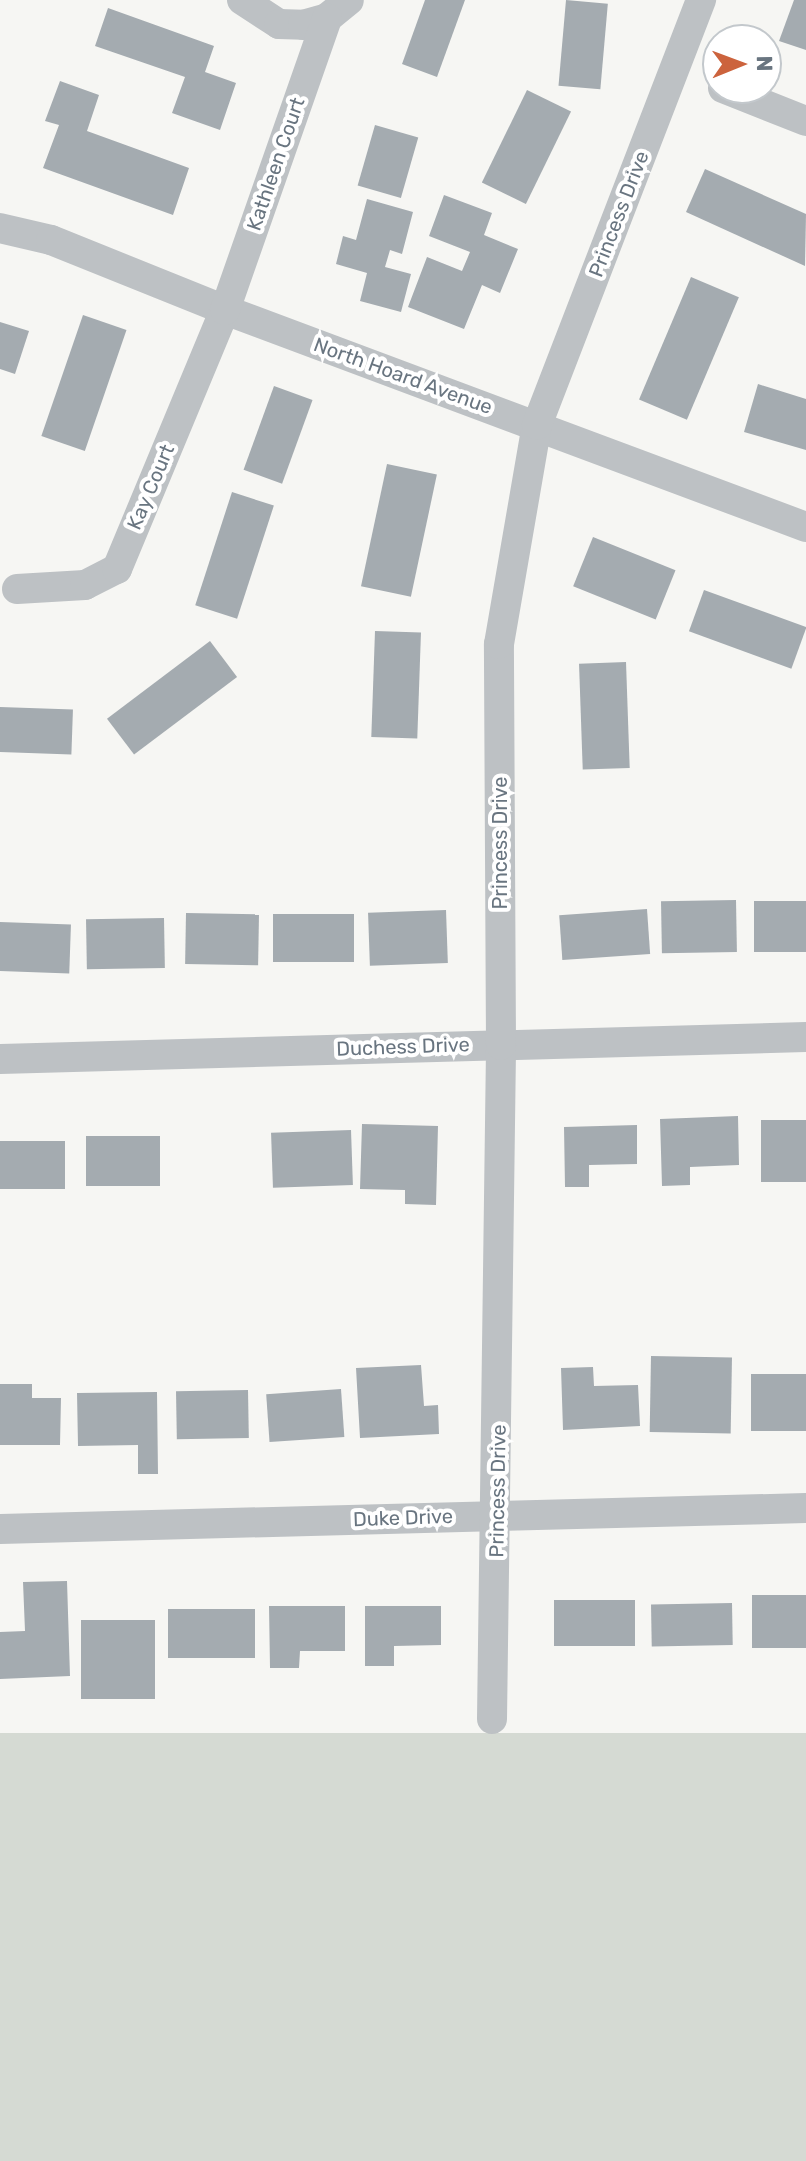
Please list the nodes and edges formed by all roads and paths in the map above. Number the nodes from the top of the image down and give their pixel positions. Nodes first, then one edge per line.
1 (242, 0) edge
2 (701, 0) edge
3 (338, 9) edge
4 (676, 69) junction
5 (702, 80) edge
6 (763, 104) edge
7 (806, 121) edge
8 (0, 228) edge
9 (225, 310) junction
10 (537, 425) junction
11 (806, 527) edge
12 (17, 589) dead end
13 (806, 1037) edge
14 (501, 1045) junction
15 (0, 1059) edge
16 (806, 1508) edge
17 (498, 1515) junction
18 (0, 1529) edge
19 (492, 1719) dead end

1 - 3 street, Kathleen Court
2 - 4 street, Princess Drive
3 - 9 street, Kathleen Court
4 - 5 street
4 - 10 street, Princess Drive
6 - 7 street
8 - 9 street, North Hoard Avenue
9 - 10 street, North Hoard Avenue
9 - 12 street, Kay Court
10 - 11 street, North Hoard Avenue
10 - 14 street, Princess Drive
13 - 14 street, Duchess Drive
14 - 15 street, Duchess Drive
14 - 17 street, Princess Drive
16 - 17 street, Duke Drive
17 - 18 street, Duke Drive
17 - 19 street, Princess Drive

